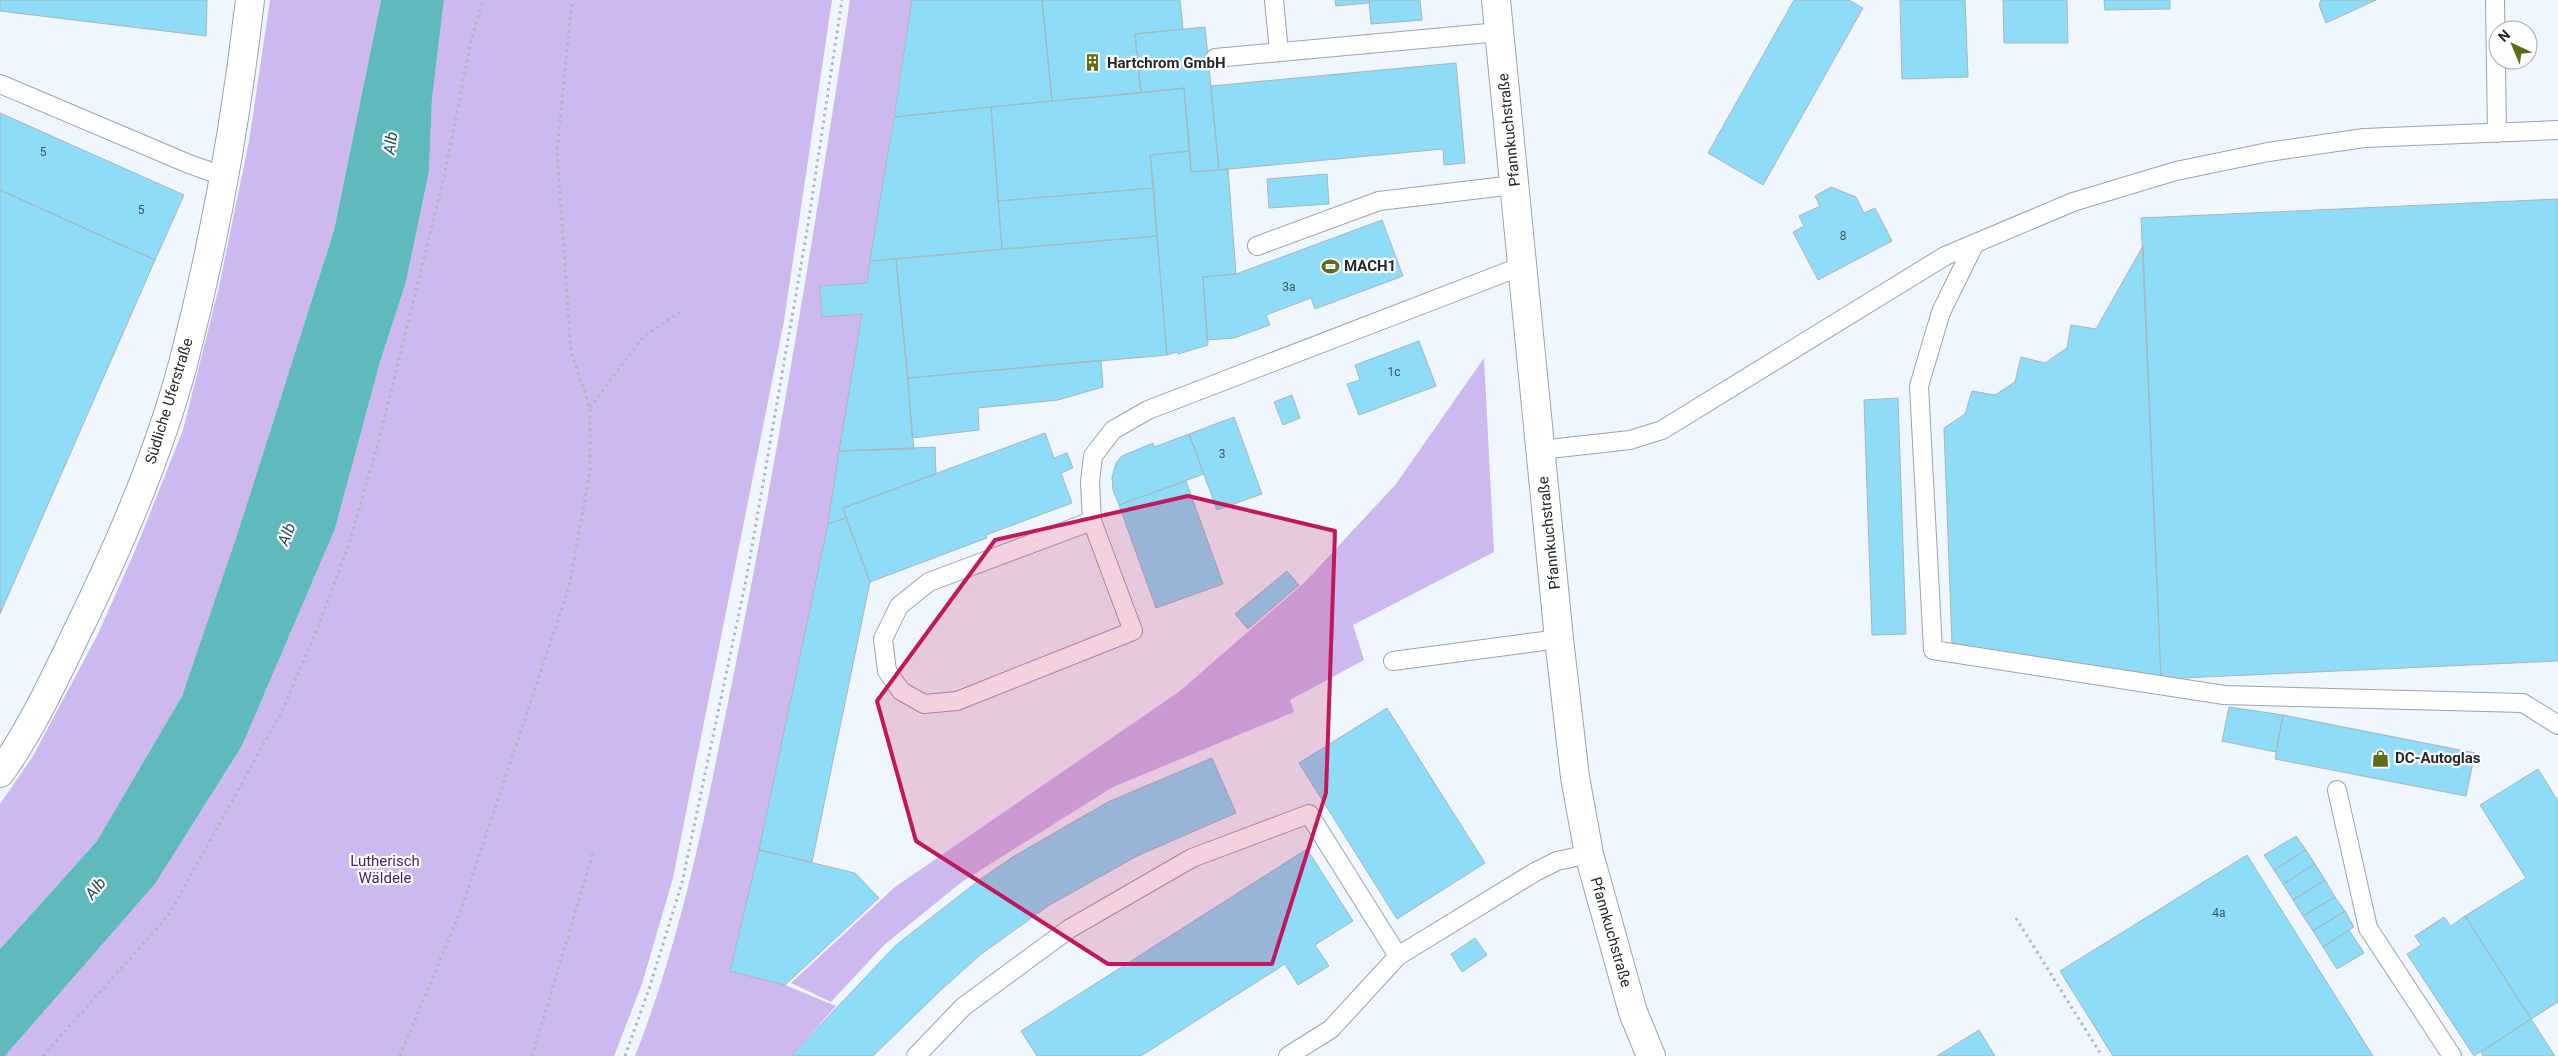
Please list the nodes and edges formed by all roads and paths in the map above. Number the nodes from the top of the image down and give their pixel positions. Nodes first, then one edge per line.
1 (250, 0) edge
2 (483, 0) edge
3 (572, 0) edge
4 (842, 0) edge
5 (1274, 0) edge
6 (1496, 0) edge
7 (2495, 0) edge
8 (1499, 32) junction
9 (1279, 52) junction
10 (1215, 58) dead end
11 (0, 84) edge
12 (2558, 130) edge
13 (2497, 133) junction
14 (223, 176) junction
15 (1514, 185) junction
16 (1975, 243) junction
17 (1257, 246) dead end
18 (1522, 266) junction
19 (682, 311) dead end
20 (590, 408) junction
21 (1540, 450) junction
22 (1092, 520) junction
23 (1559, 639) junction
24 (1393, 660) dead end
25 (2558, 725) edge
26 (0, 773) edge
27 (2337, 790) dead end
28 (593, 853) dead end
29 (1589, 854) junction
30 (2016, 918) dead end
31 (1398, 956) junction
32 (43, 1056) edge
33 (400, 1056) edge
34 (532, 1056) edge
35 (625, 1056) edge
36 (916, 1056) edge
37 (1288, 1056) edge
38 (1650, 1056) edge
39 (2102, 1056) edge
40 (2452, 1056) edge

1 - 14 street, Südliche Uferstraße
2 - 32 path
3 - 20 path
4 - 35 path
5 - 9 lane
6 - 8 street, Pfannkuchstraße
7 - 13 lane
8 - 9 lane
8 - 15 street, Pfannkuchstraße
9 - 10 lane
11 - 14 lane
12 - 13 lane
13 - 16 lane
14 - 26 street, Südliche Uferstraße
15 - 17 lane
15 - 18 street, Pfannkuchstraße
16 - 21 lane
16 - 25 lane
18 - 21 street, Pfannkuchstraße
18 - 22 lane
19 - 20 path
20 - 33 path
21 - 23 street, Pfannkuchstraße
22 - 22 lane
23 - 24 lane
23 - 29 street, Pfannkuchstraße
27 - 40 lane
28 - 34 path
29 - 31 lane
29 - 38 street, Pfannkuchstraße
30 - 39 path
31 - 36 lane
31 - 37 lane

